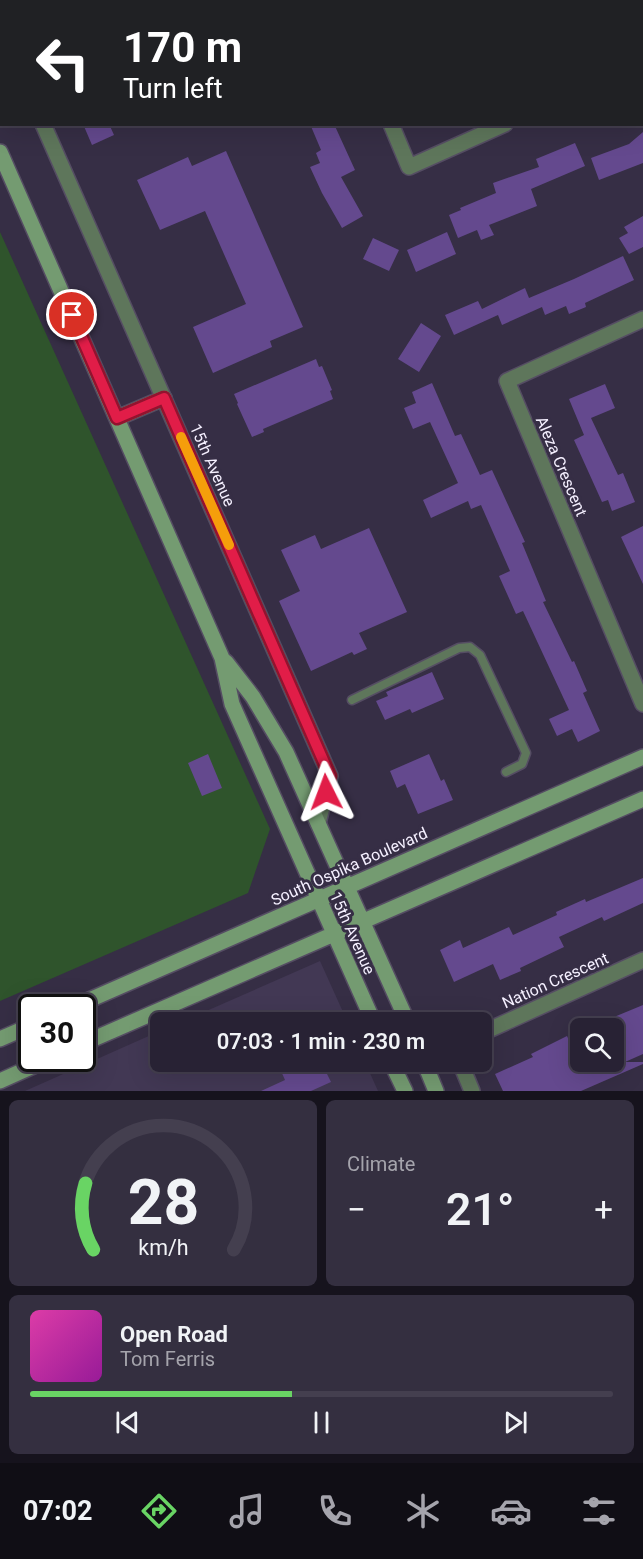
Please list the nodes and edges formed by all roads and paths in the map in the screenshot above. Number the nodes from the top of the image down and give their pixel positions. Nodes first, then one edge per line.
1 (44, 126) edge
2 (392, 126) edge
3 (501, 126) edge
4 (0, 152) edge
5 (643, 320) edge
6 (164, 398) junction
7 (117, 418) junction
8 (222, 658) junction
9 (352, 700) dead end
10 (643, 704) edge
11 (643, 757) edge
12 (506, 772) dead end
13 (643, 799) edge
14 (318, 823) junction
15 (347, 886) junction
16 (318, 899) junction
17 (362, 921) junction
18 (334, 934) junction
19 (643, 960) edge
20 (96, 997) edge
21 (369, 1012) edge
22 (403, 1012) edge
23 (492, 1028) edge
24 (18, 1031) edge
25 (96, 1038) edge
26 (0, 1039) edge
27 (20, 1072) edge
28 (396, 1072) edge
29 (428, 1072) edge
30 (464, 1072) edge
31 (0, 1081) edge
32 (405, 1091) edge
33 (436, 1091) edge
34 (472, 1091) edge

1 - 6 street, 15th Avenue
2 - 3 street
4 - 7 main road, 15th Avenue
5 - 10 street, Aleza Crescent
6 - 7 main road
6 - 14 street, 15th Avenue
7 - 8 main road, 15th Avenue
8 - 14 main road, 15th Avenue
8 - 16 main road, 15th Avenue
9 - 12 lane
11 - 15 main road, South Ospika Boulevard
13 - 17 main road
14 - 15 main road, 15th Avenue
15 - 16 main road, South Ospika Boulevard
15 - 17 main road, 15th Avenue
16 - 18 main road, 15th Avenue
16 - 20 main road, South Ospika Boulevard
17 - 18 main road
17 - 22 main road, 15th Avenue
18 - 21 main road, 15th Avenue
18 - 25 main road
19 - 23 street, Nation Crescent
24 - 26 main road
27 - 31 main road
28 - 32 main road
29 - 33 main road
30 - 34 street

